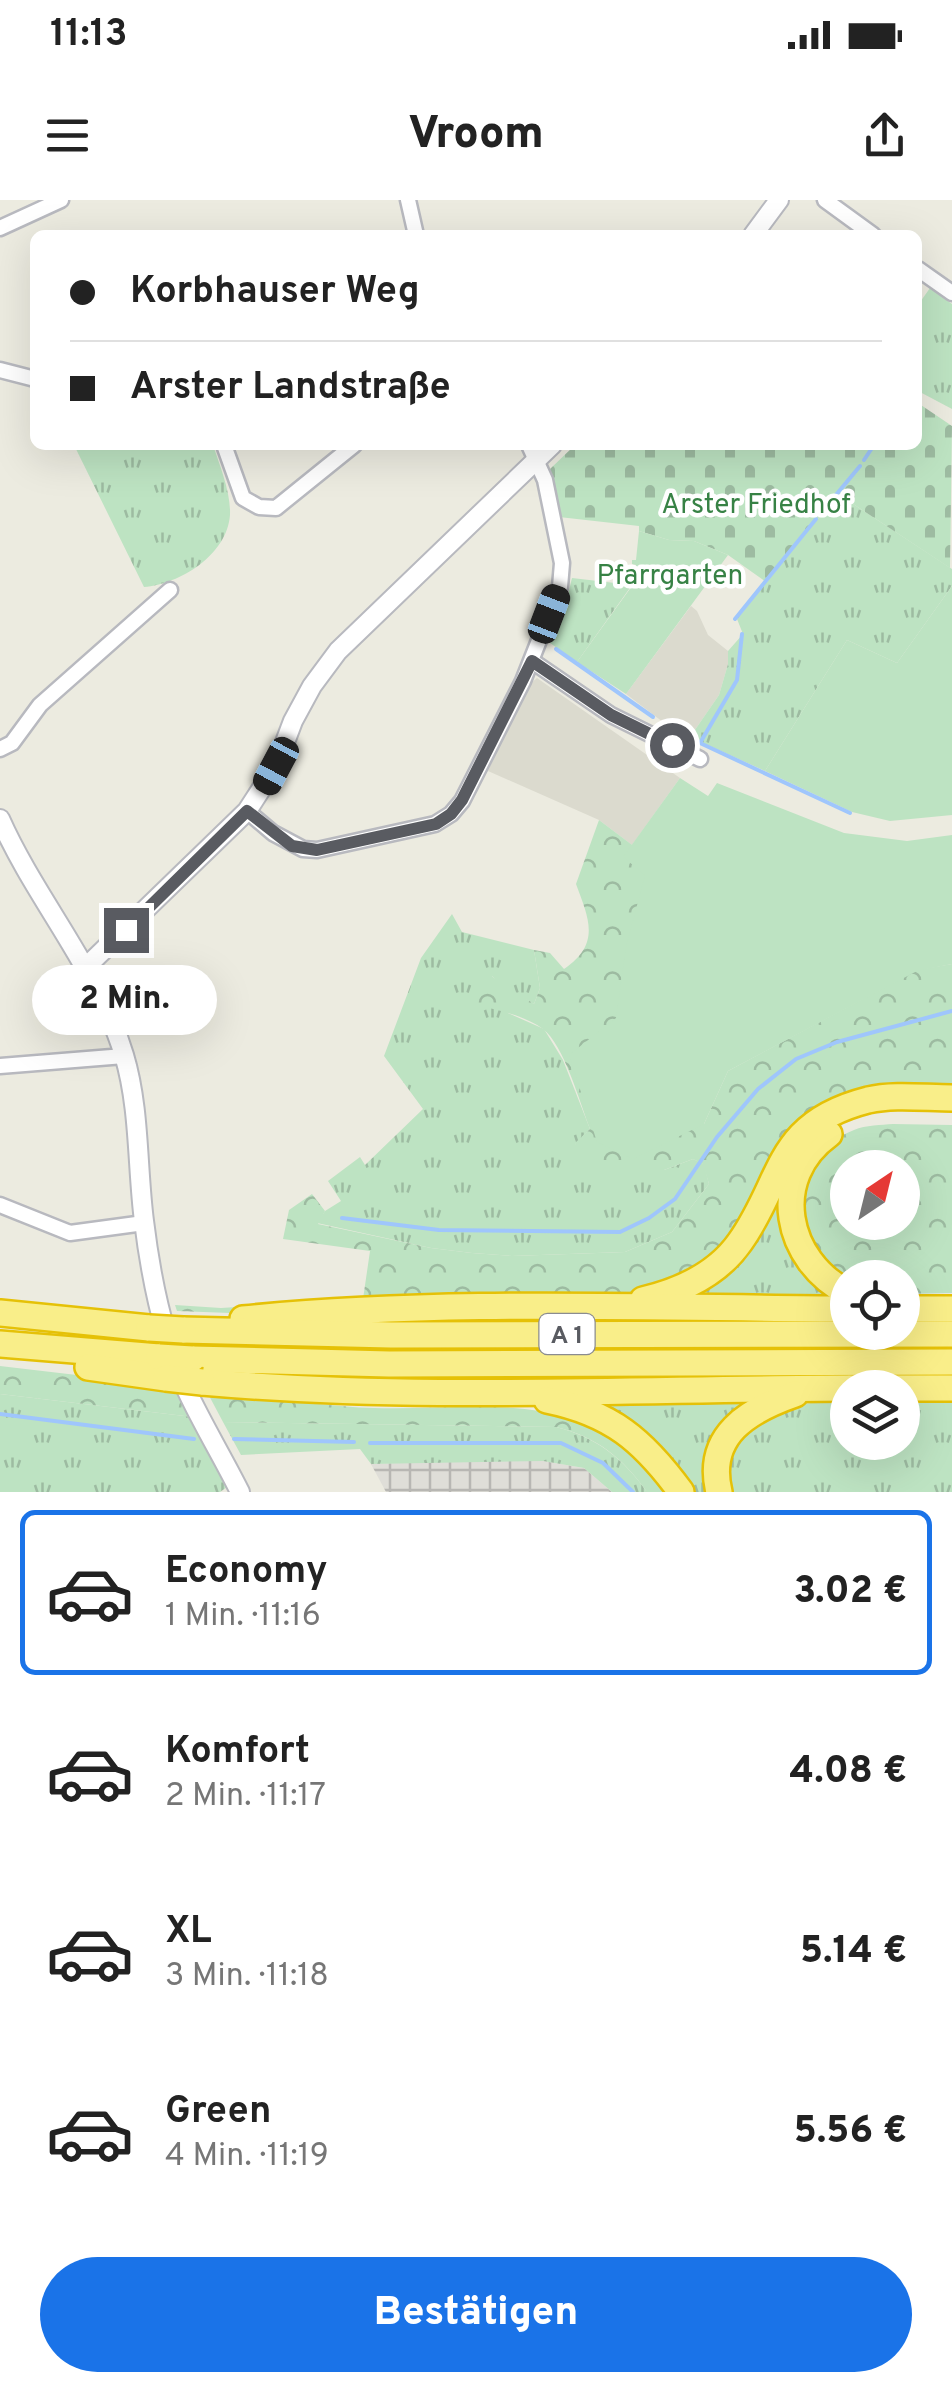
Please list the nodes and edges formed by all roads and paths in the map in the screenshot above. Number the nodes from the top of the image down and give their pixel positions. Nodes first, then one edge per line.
1 (61, 200) edge
2 (408, 200) edge
3 (779, 200) edge
4 (826, 200) edge
5 (0, 228) edge
6 (415, 230) edge
7 (758, 230) edge
8 (865, 230) edge
9 (922, 271) edge
10 (952, 294) edge
11 (0, 370) edge
12 (30, 378) edge
13 (226, 450) edge
14 (348, 450) edge
15 (533, 452) edge
16 (170, 590) dead end
17 (532, 661) junction
18 (0, 749) edge
19 (700, 760) dead end
20 (247, 811) junction
21 (0, 819) edge
22 (85, 968) junction
23 (124, 1056) junction
24 (0, 1066) edge
25 (952, 1098) edge
26 (952, 1113) edge
27 (0, 1205) edge
28 (144, 1223) junction
29 (830, 1281) edge
30 (605, 1308) junction
31 (920, 1308) edge
32 (830, 1309) edge
33 (952, 1309) edge
34 (0, 1313) edge
35 (183, 1330) junction
36 (952, 1334) edge
37 (0, 1344) edge
38 (952, 1362) edge
39 (197, 1370) junction
40 (812, 1388) junction
41 (830, 1388) edge
42 (920, 1388) edge
43 (952, 1388) edge
44 (508, 1391) junction
45 (240, 1492) edge
46 (681, 1492) edge
47 (719, 1492) edge

1 - 5 street
2 - 6 street
3 - 7 street
4 - 8 street
9 - 10 street
11 - 12 street
13 - 14 street
15 - 17 street
15 - 20 street
16 - 18 street
17 - 19 street
17 - 20 street
20 - 22 street
21 - 22 street
22 - 23 street
23 - 24 street
23 - 28 street
25 - 30 highway
26 - 29 highway
27 - 28 street
28 - 45 street
30 - 32 highway
30 - 35 highway
31 - 33 highway
34 - 35 highway, A 1, bridge
35 - 36 highway, A 1
37 - 39 highway, A 1, bridge
38 - 39 highway, A 1
39 - 44 highway
40 - 41 highway
40 - 44 highway
40 - 47 highway
42 - 43 highway
44 - 46 highway

